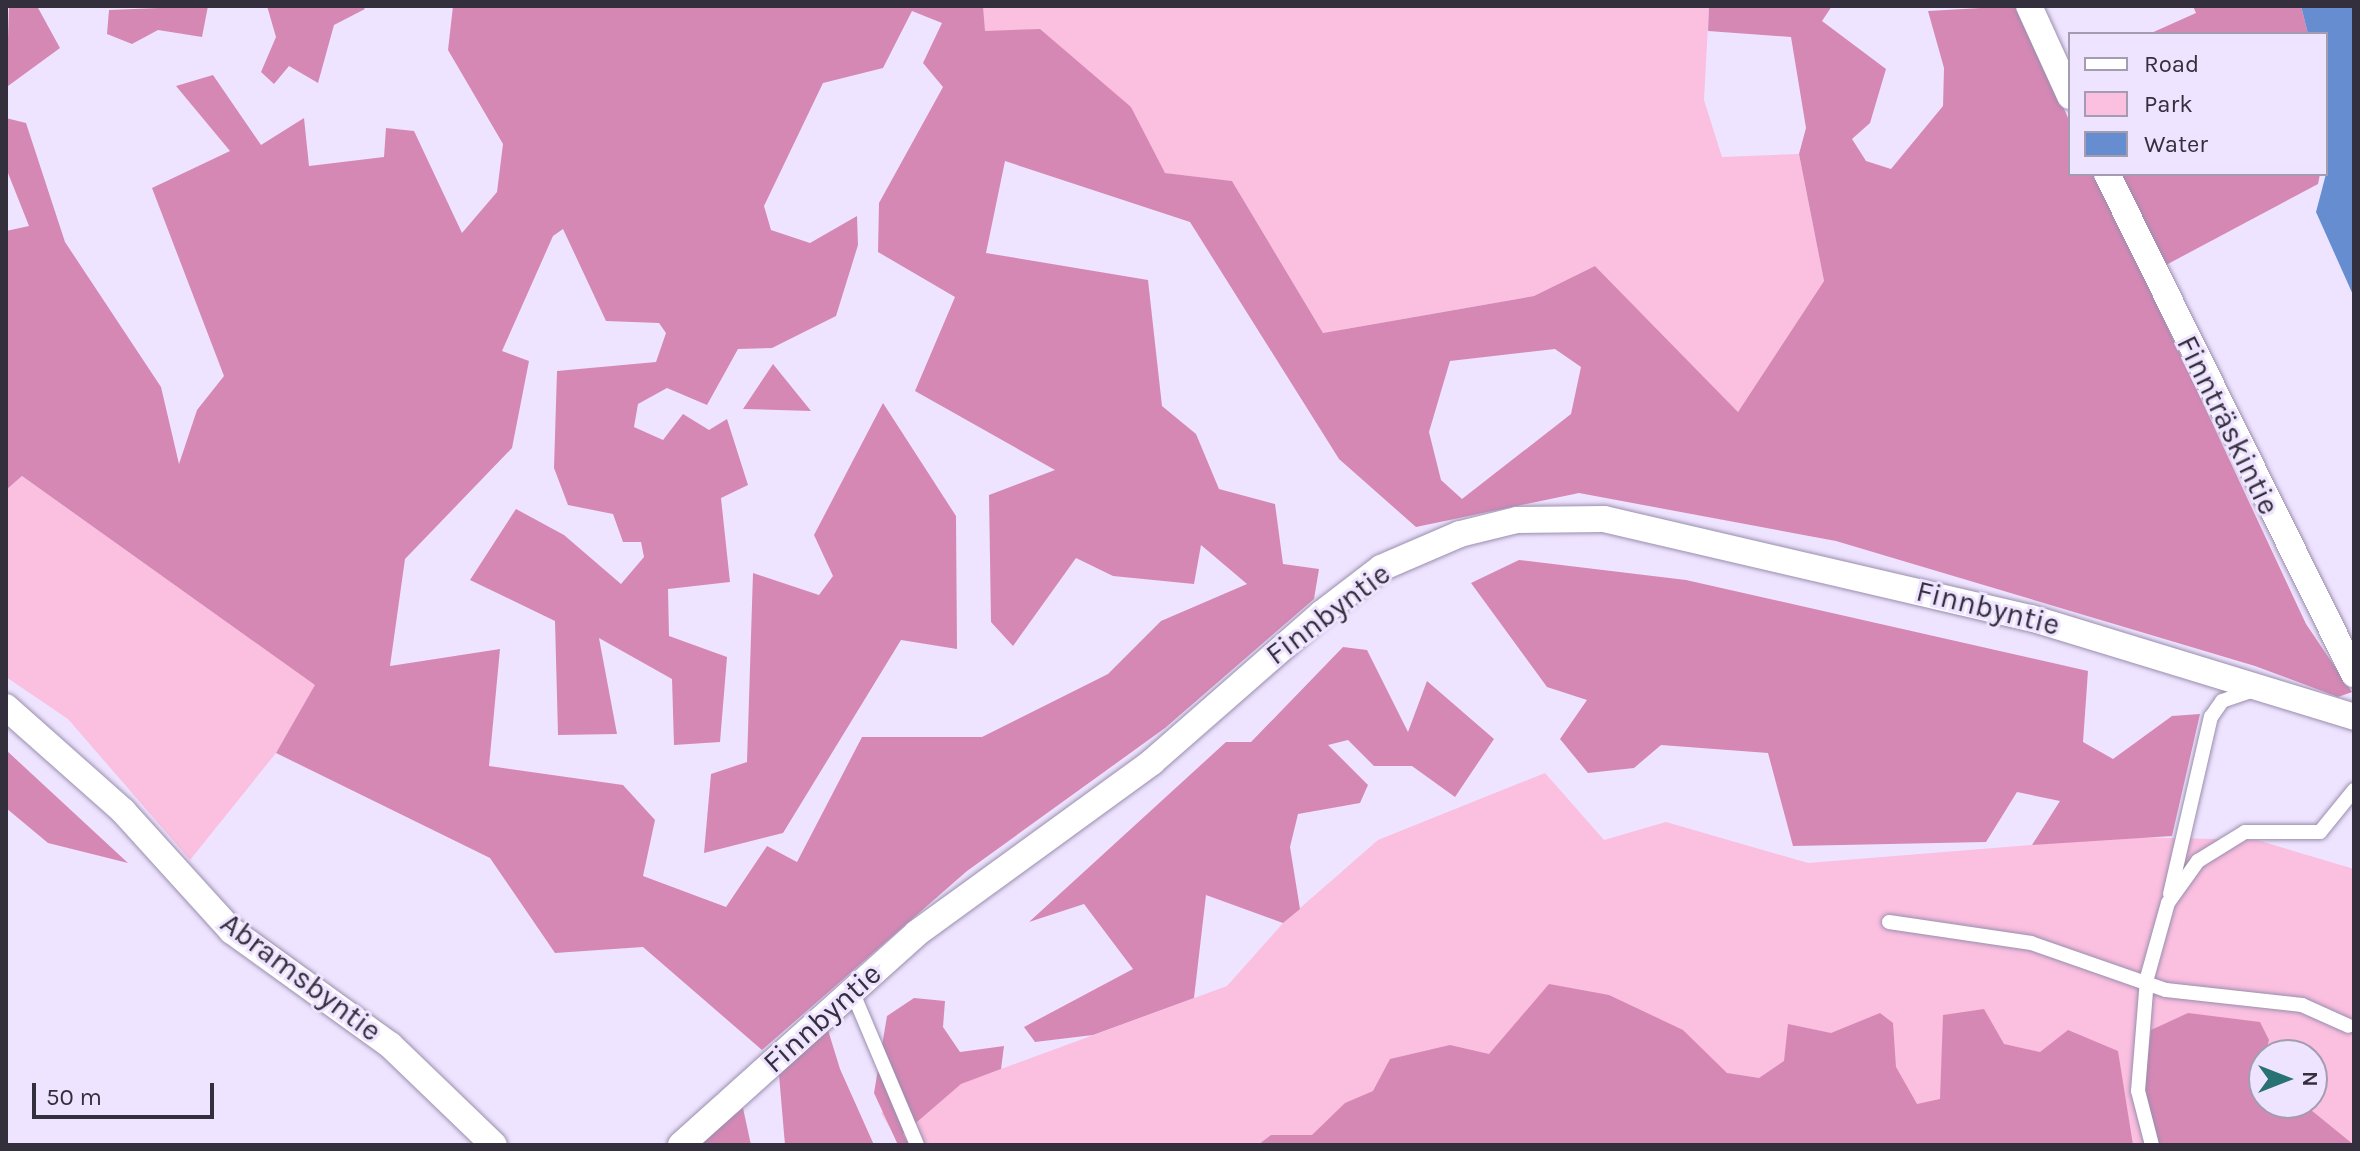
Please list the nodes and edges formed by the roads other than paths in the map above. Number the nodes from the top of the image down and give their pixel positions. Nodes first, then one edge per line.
1 (2029, 6) edge
2 (2068, 92) edge
3 (2108, 176) edge
4 (2354, 674) edge
5 (2258, 689) junction
6 (6, 707) edge
7 (2354, 717) edge
8 (2354, 790) edge
9 (2168, 903) junction
10 (1889, 922) dead end
11 (2147, 978) junction
12 (852, 991) junction
13 (2349, 1026) dead end
14 (494, 1145) edge
15 (681, 1145) edge
16 (917, 1145) edge
17 (2152, 1145) edge

1 - 2 street
3 - 4 street, Finnträskintie
5 - 7 street, Finnbyntie
5 - 9 lane
5 - 12 street, Finnbyntie
6 - 14 street, Abramsbyntie
8 - 9 lane
9 - 11 lane
10 - 11 lane
11 - 13 lane
11 - 17 lane
12 - 15 street, Finnbyntie
12 - 16 lane

